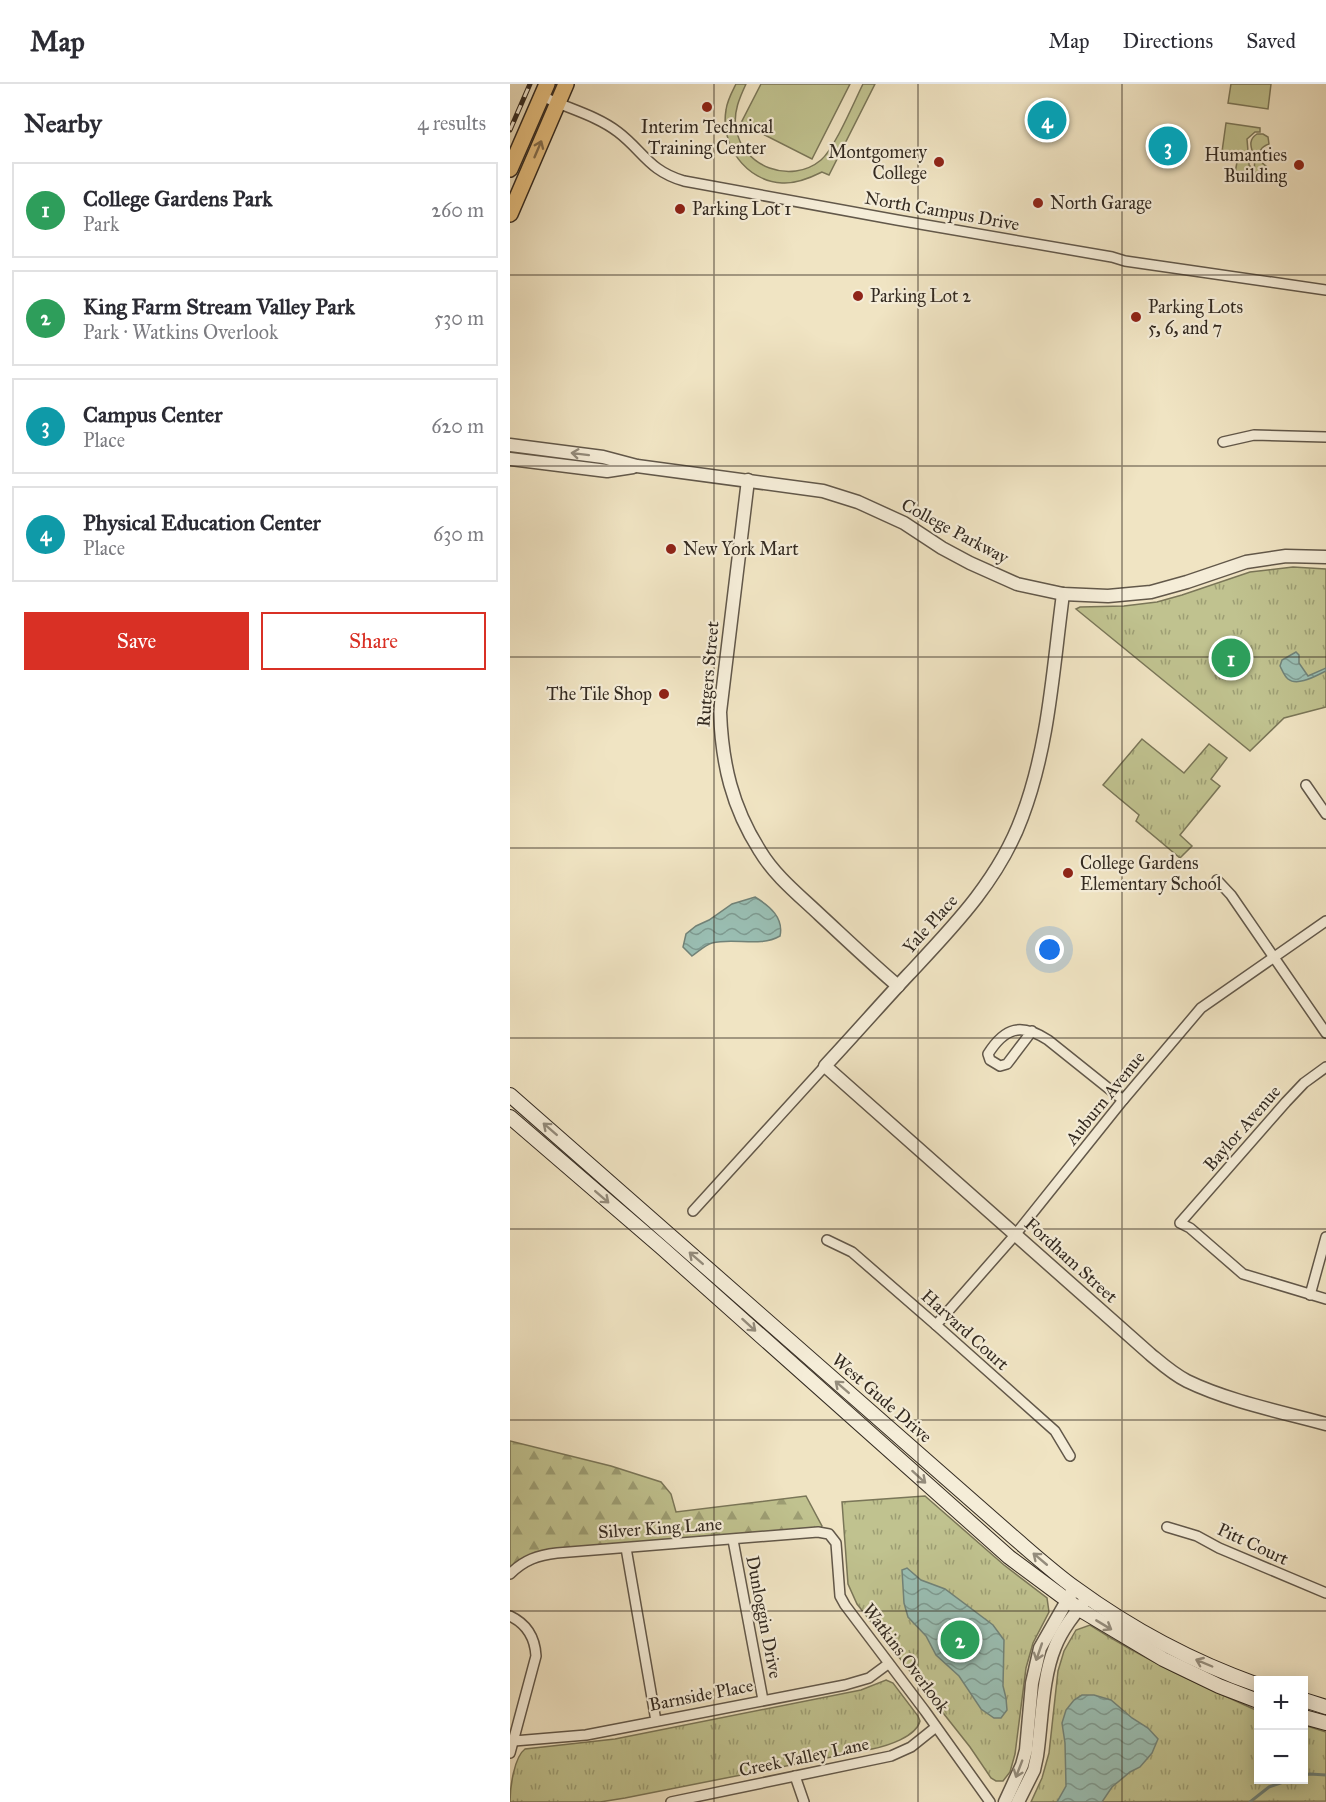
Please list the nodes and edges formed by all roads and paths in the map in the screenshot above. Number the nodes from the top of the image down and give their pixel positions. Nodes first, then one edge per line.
1 (566, 84) edge
2 (544, 90) edge
3 (557, 104) junction
4 (510, 169) edge
5 (512, 208) edge
6 (1326, 290) edge
7 (1326, 437) edge
8 (1223, 442) dead end
9 (510, 445) edge
10 (510, 459) edge
11 (637, 466) junction
12 (748, 480) junction
13 (1326, 556) edge
14 (1063, 594) junction
15 (1306, 785) dead end
16 (1326, 814) edge
17 (1217, 880) dead end
18 (1326, 921) edge
19 (1273, 957) junction
20 (898, 986) junction
21 (1032, 1032) junction
22 (1326, 1033) edge
23 (825, 1066) junction
24 (1326, 1067) edge
25 (510, 1095) edge
26 (1123, 1100) junction
27 (510, 1117) edge
28 (693, 1211) dead end
29 (1015, 1234) junction
30 (1326, 1237) edge
31 (827, 1240) dead end
32 (1310, 1295) junction
33 (1326, 1299) edge
34 (936, 1325) junction
35 (1326, 1424) edge
36 (1070, 1456) dead end
37 (1167, 1527) dead end
38 (818, 1532) joint
39 (733, 1540) junction
40 (626, 1548) junction
41 (510, 1574) edge
42 (1075, 1588) junction
43 (1326, 1593) edge
44 (1088, 1597) junction
45 (1073, 1605) junction
46 (510, 1616) edge
47 (888, 1664) junction
48 (1254, 1683) edge
49 (1254, 1699) edge
50 (763, 1700) junction
51 (1308, 1701) edge
52 (1326, 1707) edge
53 (1308, 1718) edge
54 (656, 1721) junction
55 (1326, 1723) edge
56 (936, 1727) junction
57 (514, 1741) junction
58 (510, 1753) edge
59 (795, 1776) junction
60 (674, 1802) edge
61 (804, 1802) edge
62 (990, 1802) edge
63 (1005, 1802) edge
64 (1018, 1802) edge

1 - 3 main road
2 - 3 street, North Campus Drive
2 - 4 main road
5 -> 3 main road
3 - 6 street, North Campus Drive
7 - 8 street
11 -> 9 street, College Parkway
10 - 11 street, College Parkway
11 - 12 street, College Parkway
12 - 14 street, College Parkway
12 - 20 street, Rutgers Street
13 - 14 street, College Parkway
14 - 20 street, Yale Place
15 - 16 street
17 - 19 street
18 - 19 street, Auburn Avenue
19 - 22 street
19 - 26 street, Auburn Avenue
20 - 23 street, Yale Place
21 - 21 street
21 - 26 street
23 - 28 street, Yale Place
23 - 29 street, Fordham Street
24 - 32 street, Baylor Avenue
42 -> 25 main road, West Gude Drive
26 - 29 street, Auburn Avenue
27 -> 45 main road, West Gude Drive
29 - 34 street, Auburn Avenue
29 - 35 street, Fordham Street
30 - 32 street
31 - 34 street, Harvard Court
32 - 33 street
34 - 36 street, Harvard Court
37 - 43 street, Pitt Court
38 - 39 street, Silver King Lane
38 - 47 street, Watkins Overlook
39 - 40 street, Silver King Lane
39 - 50 street, Dunloggin Drive
40 - 41 street, Silver King Lane
40 - 54 street
42 - 44 main road, West Gude Drive
42 - 45 street
44 - 45 street
48 -> 44 main road, West Gude Drive
45 -> 49 main road, West Gude Drive
45 -> 63 street
45 - 64 street
46 - 57 street
47 - 50 street, Barnside Place
47 - 56 street, Watkins Overlook
50 - 54 street, Barnside Place
51 - 52 main road
53 - 55 main road
54 - 57 street, Barnside Place
56 - 59 street, Creek Valley Lane
56 - 62 street, Watkins Overlook
57 - 58 street
59 - 60 street, Creek Valley Lane
59 - 61 street

